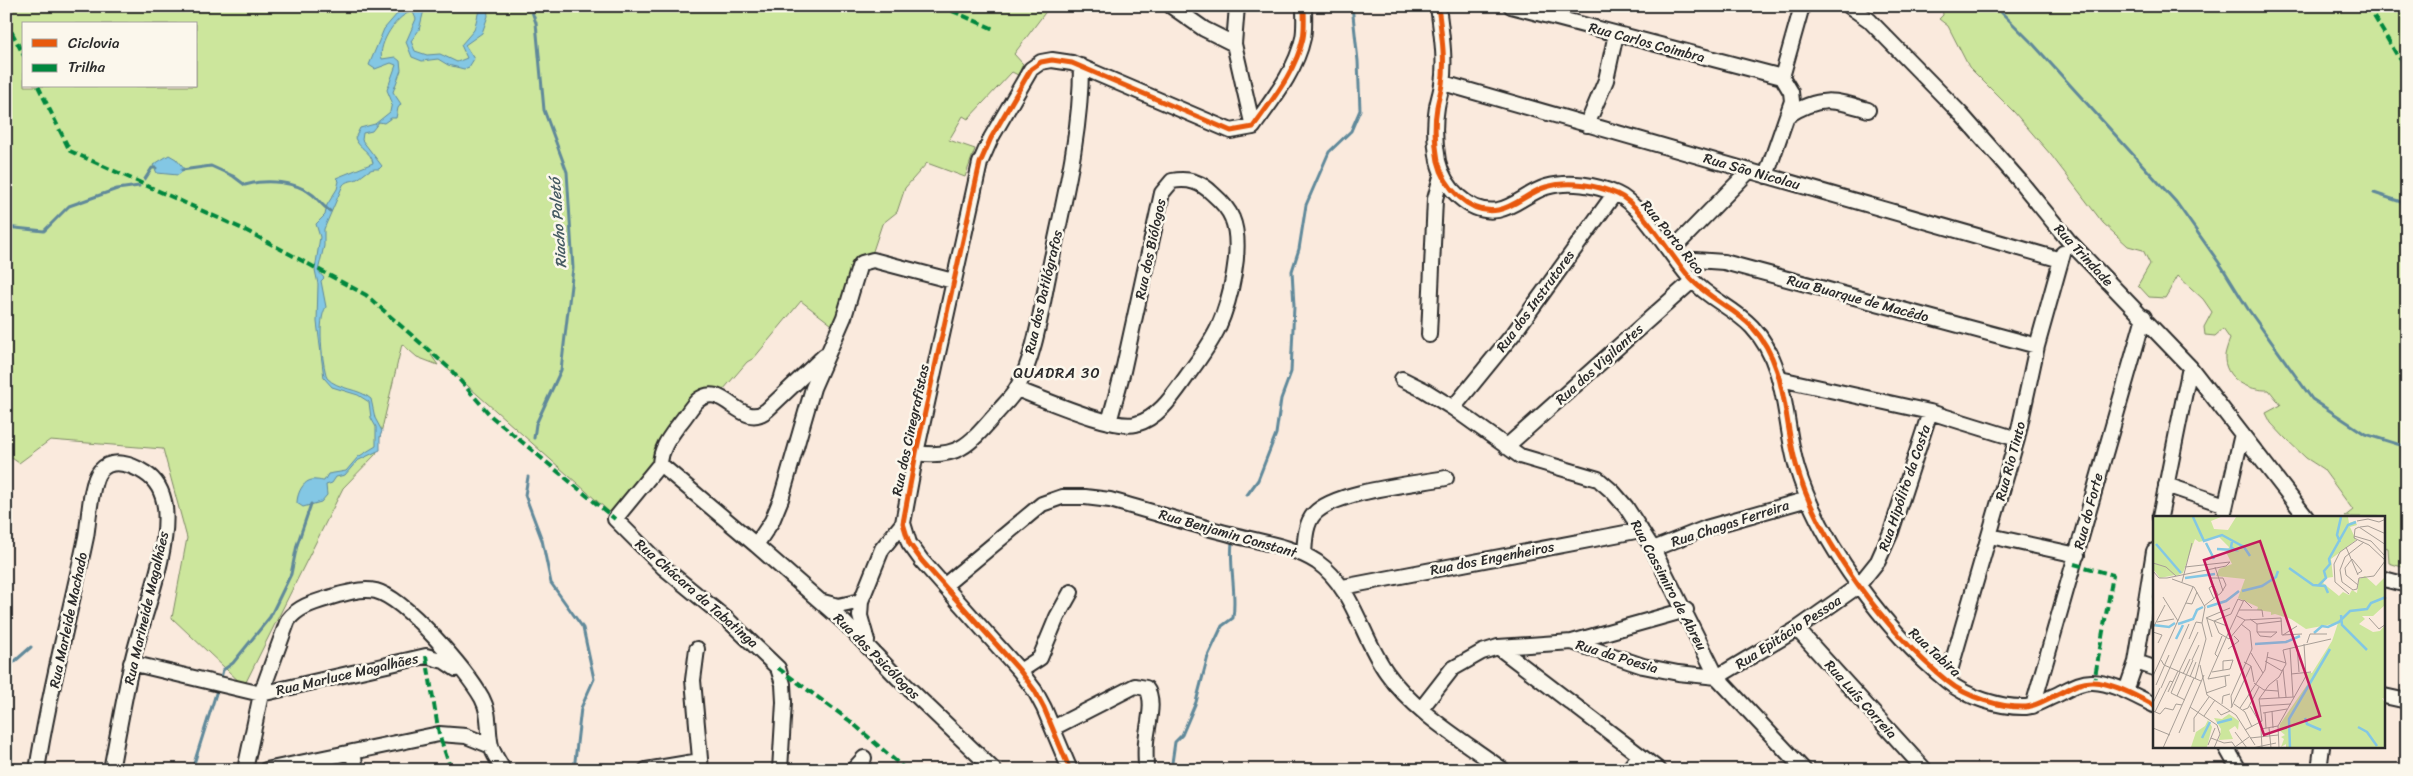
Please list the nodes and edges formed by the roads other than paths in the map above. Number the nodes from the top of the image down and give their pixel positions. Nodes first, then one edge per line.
1 (1171, 6) edge
2 (1237, 6) edge
3 (1304, 6) edge
4 (1438, 6) edge
5 (1511, 6) edge
6 (1802, 6) edge
7 (1849, 6) edge
8 (1616, 34) junction
9 (1234, 44) junction
10 (1088, 69) junction
11 (1782, 77) junction
12 (1443, 83) junction
13 (1868, 110) dead end
14 (1787, 116) junction
15 (1588, 125) junction
16 (1253, 127) junction
17 (1749, 171) junction
18 (1442, 173) junction
19 (1766, 176) junction
20 (1615, 193) junction
21 (2068, 240) junction
22 (1674, 257) junction
23 (2061, 260) junction
24 (1692, 280) junction
25 (954, 281) junction
26 (2144, 317) junction
27 (1429, 335) dead end
28 (2037, 346) junction
29 (828, 352) junction
30 (2190, 367) junction
31 (1402, 379) dead end
32 (1780, 379) junction
33 (1016, 389) junction
34 (1453, 408) junction
35 (1930, 412) junction
36 (1109, 422) junction
37 (2242, 434) junction
38 (2017, 439) junction
39 (1506, 447) junction
40 (916, 453) junction
41 (660, 464) junction
42 (99, 471) joint
43 (1446, 478) dead end
44 (2166, 485) junction
45 (1808, 499) junction
46 (2224, 511) edge
47 (2160, 516) edge
48 (2305, 516) edge
49 (903, 523) junction
50 (1641, 530) junction
51 (1990, 536) junction
52 (756, 545) junction
53 (1653, 549) junction
54 (1304, 554) junction
55 (2076, 555) junction
56 (2153, 564) edge
57 (2152, 576) edge
58 (2386, 579) edge
59 (945, 585) junction
60 (2407, 585) edge
61 (1858, 586) junction
62 (1343, 587) junction
63 (1071, 592) dead end
64 (861, 601) junction
65 (821, 602) junction
66 (1686, 610) junction
67 (1797, 629) junction
68 (1572, 642) junction
69 (869, 647) junction
70 (1498, 647) junction
71 (697, 649) dead end
72 (2136, 662) junction
73 (132, 663) junction
74 (2153, 668) edge
75 (1020, 672) junction
76 (464, 675) junction
77 (1717, 677) junction
78 (1947, 681) junction
79 (2126, 691) junction
80 (261, 694) junction
81 (2386, 696) edge
82 (2407, 700) edge
83 (2153, 704) edge
84 (2033, 706) junction
85 (1420, 709) junction
86 (1053, 728) junction
87 (491, 746) junction
88 (2227, 748) edge
89 (2322, 748) edge
90 (353, 752) junction
91 (1639, 756) junction
92 (864, 758) dead end
93 (701, 765) edge
94 (2315, 769) edge
95 (38, 770) edge
96 (111, 770) edge
97 (245, 770) edge
98 (266, 770) edge
99 (356, 770) edge
100 (503, 770) edge
101 (646, 770) edge
102 (780, 770) edge
103 (853, 770) edge
104 (994, 770) edge
105 (1070, 770) edge
106 (1146, 770) edge
107 (1503, 770) edge
108 (1628, 770) edge
109 (1659, 770) edge
110 (1804, 770) edge
111 (1925, 770) edge
112 (2239, 770) edge

1 - 9 street
2 - 9 street
3 - 16 street
4 - 12 street, Rua Porto Rico
5 - 8 street, Rua Carlos Coimbra
6 - 11 street
7 - 21 street, Rua Trindade
8 - 11 street, Rua Carlos Coimbra
8 - 15 street
9 - 16 street
10 - 16 street
10 - 25 street, Rua dos Cinegrafistas
10 - 33 street, Rua dos Datilógrafos
11 - 14 street
12 - 15 street, Rua São Nicolau
12 - 18 street, Rua Porto Rico
13 - 14 street
14 - 19 street
15 - 17 street, Rua São Nicolau
17 - 19 street, Rua São Nicolau
17 - 22 street
18 - 20 street, Rua Porto Rico
18 - 27 street, Rua Porto Rico
19 - 23 street, Rua São Nicolau
20 - 22 street, Rua Porto Rico
20 - 34 street, Rua dos Instrutores
21 - 23 street, Rua Rio Tinto
21 - 26 street, Rua Trindade
22 - 24 street, Rua Porto Rico
22 - 28 street, Rua Buarque de Macêdo
23 - 28 street, Rua Rio Tinto
24 - 32 street, Rua Porto Rico
24 - 39 street, Rua dos Vigilantes
25 - 29 street
25 - 40 street, Rua dos Cinegrafistas
26 - 30 street, Rua Trindade
26 - 55 street, Rua do Forte
28 - 38 street, Rua Rio Tinto
29 - 41 street
29 - 52 street
30 - 37 street, Rua Trindade
30 - 44 street
31 - 34 street, Rua Cassimiro de Abreu
32 - 35 street
32 - 45 street, Rua Porto Rico
33 - 36 street, Rua dos Biólogos
33 - 40 street, Rua dos Datilógrafos
34 - 39 street, Rua Cassimiro de Abreu
35 - 38 street
35 - 61 street, Rua Hipólito da Costa
36 - 36 street, Rua dos Biólogos
37 - 46 street
37 - 48 street, Rua Trindade
38 - 51 street, Rua Rio Tinto
39 - 50 street, Rua Cassimiro de Abreu
40 - 49 street, Rua dos Cinegrafistas
41 - 52 street, Rua dos Psicólogos
41 - 102 street, Rua Chácara da Tabatinga
42 - 73 street, Rua Marineide Magalhães
42 - 95 street, Rua Marleide Machado
43 - 54 street
44 - 46 street
44 - 47 street
45 - 53 street, Rua Chagas Ferreira
45 - 61 street, Rua Porto Rico
49 - 59 street
49 - 64 street, Rua dos Cinegrafistas
50 - 53 street, Rua Cassimiro de Abreu
50 - 62 street, Rua dos Engenheiros
51 - 55 street
51 - 78 street, Rua Rio Tinto
52 - 65 street, Rua dos Psicólogos
53 - 66 street, Rua Cassimiro de Abreu
54 - 59 street, Rua Benjamin Constant
54 - 62 street, Rua Benjamin Constant
55 - 84 street, Rua do Forte
56 - 57 street
57 - 72 street
58 - 60 street
59 - 75 street
61 - 67 street, Rua Epitácio Pessoa
61 - 78 street, Rua Tabira
62 - 85 street, Rua Benjamin Constant
63 - 75 street
64 - 65 street
64 - 69 street
65 - 69 street, Rua dos Psicólogos
66 - 68 street
66 - 77 street, Rua Cassimiro de Abreu
67 - 77 street, Rua Epitácio Pessoa
67 - 111 street, Rua Luís Correia
68 - 70 street, Rua da Poesia
68 - 77 street, Rua da Poesia
69 - 104 street, Rua dos Psicólogos
70 - 85 street, Rua da Poesia
70 - 91 street
71 - 93 street
72 - 74 street
72 - 79 street
73 - 80 street, Rua Marluce Magalhães
73 - 96 street, Rua Marineide Magalhães
75 - 86 street
76 - 80 street, Rua Marluce Magalhães
76 - 80 street
76 - 87 street
77 - 110 street, Rua Cassimiro de Abreu
78 - 84 street, Rua Tabira
79 - 83 street, Rua Tabira
79 - 84 street, Rua Tabira
80 - 97 street
81 - 82 street
85 - 107 street, Rua Benjamin Constant
86 - 105 street
86 - 106 street
87 - 90 street
87 - 100 street
88 - 112 street
89 - 94 street
90 - 98 street
90 - 99 street
91 - 108 street
91 - 109 street
92 - 103 street
93 - 101 street

